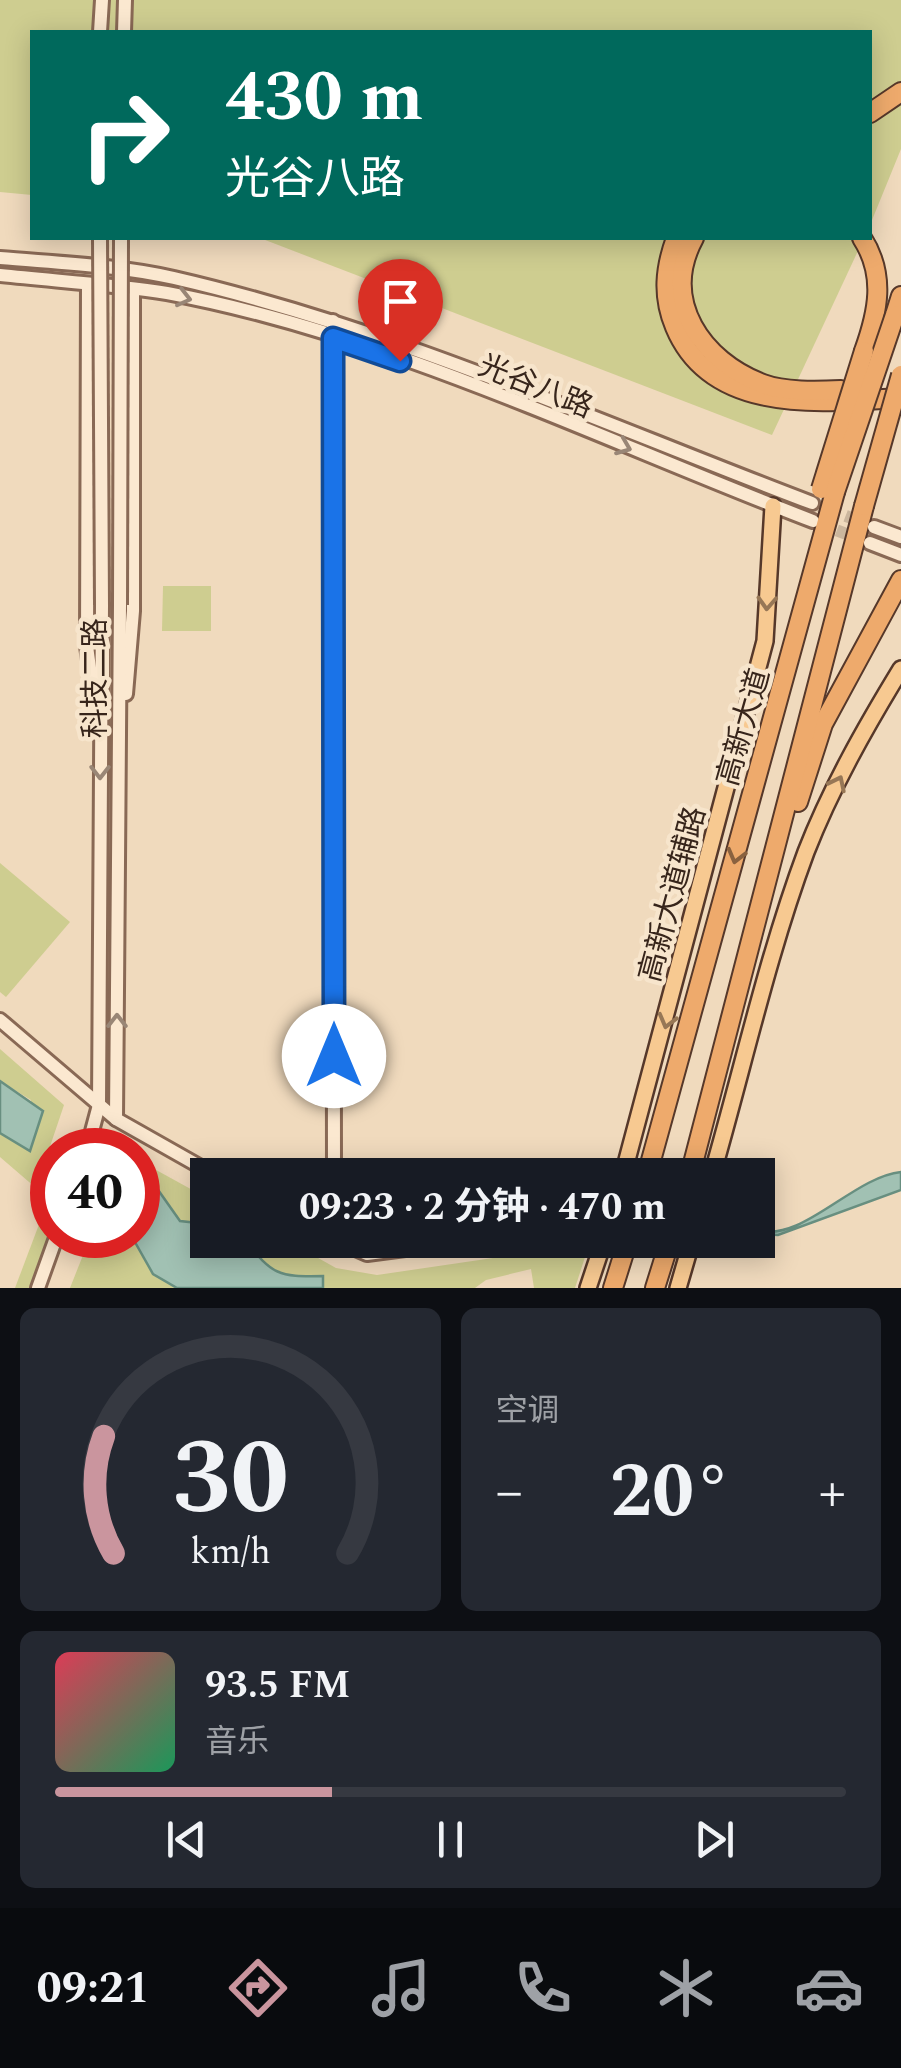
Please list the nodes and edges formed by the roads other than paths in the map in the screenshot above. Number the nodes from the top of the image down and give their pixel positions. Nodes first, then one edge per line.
1 (102, 0) edge
2 (125, 0) edge
3 (100, 30) edge
4 (124, 30) edge
5 (901, 92) edge
6 (872, 111) edge
7 (100, 240) edge
8 (122, 240) edge
9 (675, 240) edge
10 (693, 240) edge
11 (863, 240) edge
12 (0, 258) edge
13 (0, 275) edge
14 (88, 285) junction
15 (132, 290) junction
16 (898, 306) edge
17 (333, 321) junction
18 (333, 338) junction
19 (901, 374) edge
20 (901, 388) edge
21 (901, 398) edge
22 (822, 494) junction
23 (772, 506) junction
24 (813, 521) tunnel mouth
25 (874, 527) tunnel mouth
26 (901, 537) edge
27 (870, 543) tunnel mouth
28 (901, 555) edge
29 (901, 580) edge
30 (901, 670) edge
31 (120, 731) junction
32 (100, 732) junction
33 (765, 751) junction
34 (797, 760) junction
35 (737, 1004) junction
36 (0, 1020) edge
37 (690, 1021) junction
38 (646, 1100) junction
39 (99, 1105) junction
40 (116, 1119) junction
41 (93, 1128) edge
42 (334, 1158) edge
43 (629, 1158) edge
44 (653, 1158) edge
45 (695, 1158) edge
46 (717, 1158) edge
47 (190, 1160) edge
48 (49, 1258) edge
49 (598, 1258) edge
50 (622, 1258) edge
51 (664, 1258) edge
52 (38, 1288) edge
53 (588, 1288) edge
54 (613, 1288) edge
55 (654, 1288) edge

1 - 3 street
2 - 4 street
5 - 6 highway
7 - 32 street, 科技二路, bridge
8 - 31 street, 科技二路, bridge
9 - 21 highway
10 - 20 highway
11 - 22 highway, bridge
12 - 17 street, 光谷八路
13 - 14 street, 光谷八路
14 - 15 street, 光谷八路
14 - 32 street
15 -> 18 street, 光谷八路
15 - 31 street
16 - 22 highway, bridge
17 - 18 street
17 - 22 street, 光谷八路
18 -> 23 street, 光谷八路
18 - 42 street
19 - 34 highway, 高新大道, bridge
22 - 33 highway, 高新大道
23 - 24 street, 光谷八路
23 -> 38 main road, 高新大道辅路
25 - 26 street
27 - 28 street
29 - 35 highway
46 -> 30 main road
40 -> 31 street, 科技二路
32 -> 39 street, 科技二路
33 - 34 highway
33 -> 37 highway, 高新大道
34 - 35 highway, 高新大道
35 - 45 highway, 高新大道
36 - 39 street
37 - 38 main road
37 - 44 highway, 高新大道
38 - 43 main road, 高新大道辅路
39 - 40 street
39 - 41 street, 科技二路
40 - 47 street
48 - 52 street
49 - 53 main road
50 - 54 highway
51 - 55 highway

